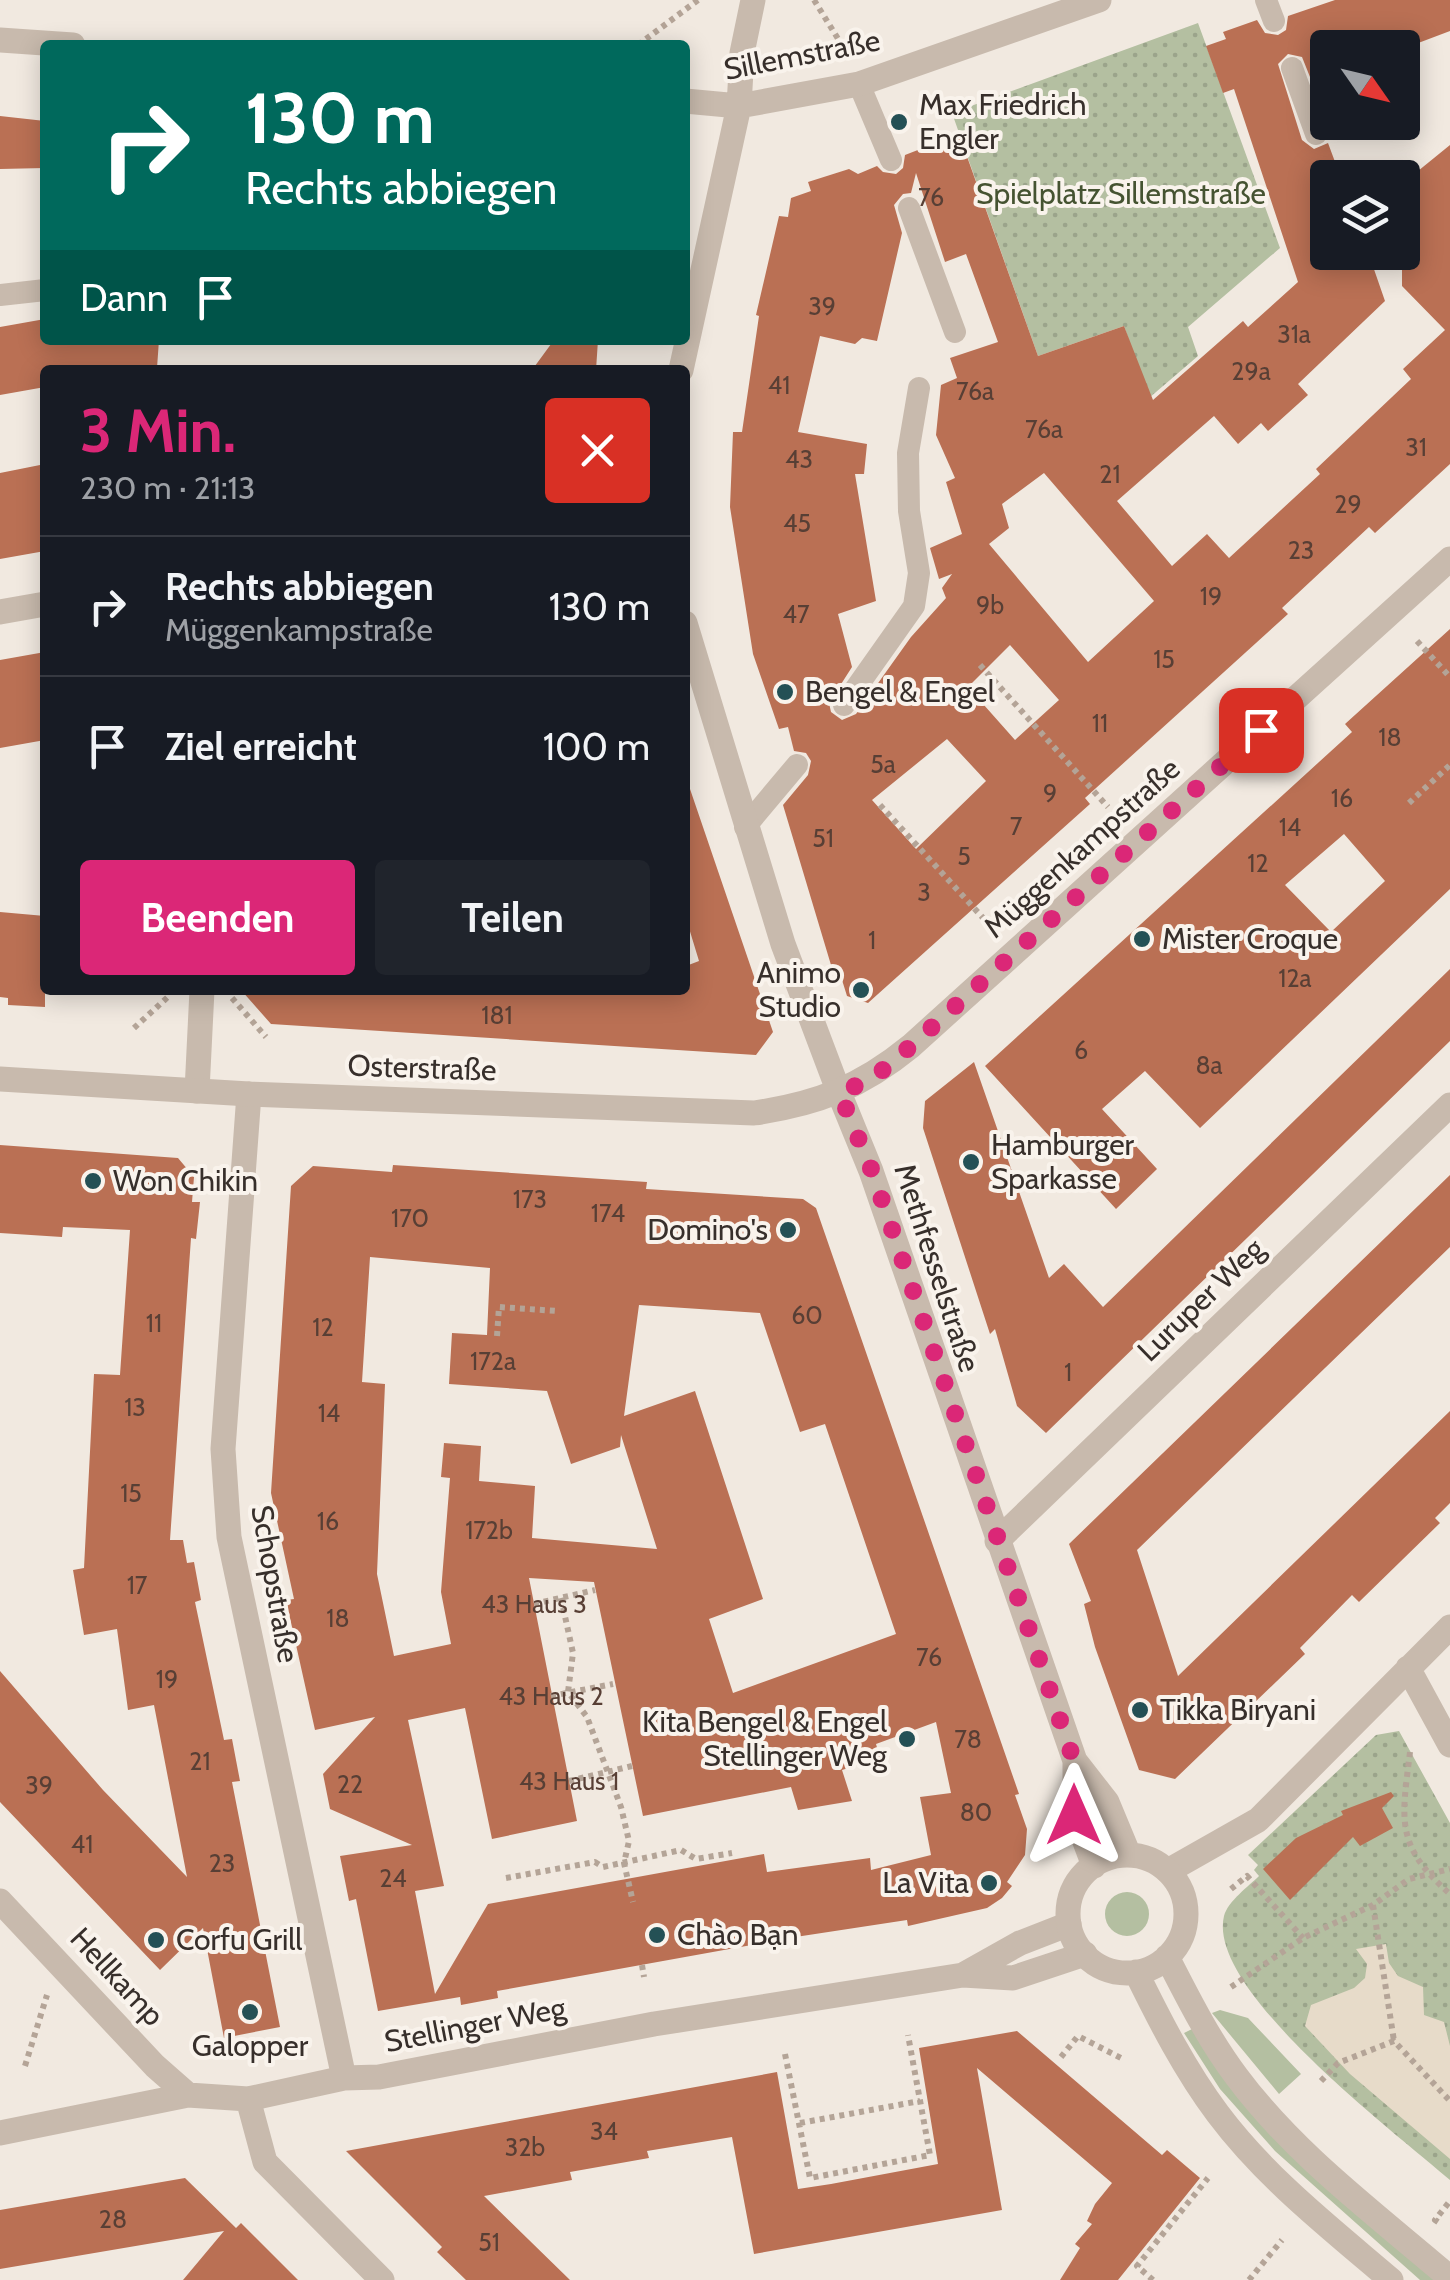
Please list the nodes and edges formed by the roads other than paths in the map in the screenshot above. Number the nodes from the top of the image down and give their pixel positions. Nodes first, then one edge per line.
1 (753, 0) edge
2 (1100, 0) edge
3 (0, 40) edge
4 (40, 43) edge
5 (1292, 68) dead end
6 (859, 84) junction
7 (690, 101) edge
8 (738, 106) junction
9 (1310, 118) edge
10 (891, 160) dead end
11 (909, 208) dead end
12 (40, 291) edge
13 (0, 295) edge
14 (690, 328) edge
15 (955, 332) dead end
16 (918, 388) dead end
17 (1450, 558) edge
18 (40, 605) edge
19 (0, 612) edge
20 (690, 640) edge
21 (844, 705) dead end
22 (797, 765) dead end
23 (745, 827) junction
24 (202, 995) edge
25 (0, 1079) edge
26 (196, 1091) junction
27 (249, 1094) junction
28 (840, 1094) junction
29 (1450, 1105) edge
30 (997, 1541) junction
31 (1450, 1627) edge
32 (1408, 1668) junction
33 (1450, 1745) edge
34 (1074, 1761) junction
35 (1128, 1855) junction
36 (1094, 1866) junction
37 (1168, 1871) junction
38 (0, 1900) edge
39 (1069, 1924) junction
40 (1085, 1954) junction
41 (1167, 1957) junction
42 (1136, 1972) junction
43 (962, 1975) junction
44 (344, 2078) junction
45 (188, 2095) junction
46 (248, 2099) junction
47 (0, 2133) edge
48 (1450, 2278) edge
49 (382, 2280) edge
50 (1391, 2280) edge

1 - 8 street
2 - 6 street, Sillemstraße
3 - 4 street
5 - 9 lane
6 - 8 street, Sillemstraße
6 - 10 lane
7 - 8 street, Sillemstraße
8 - 14 street
11 - 15 lane
12 - 13 lane
16 - 21 lane
17 - 28 street, Müggenkampstraße
18 - 19 street
20 - 23 street, Methfesselstraße
22 - 23 lane
23 - 28 street, Methfesselstraße
24 - 26 street
25 - 26 street, Osterstraße
26 - 27 street, Osterstraße
27 - 28 street, Osterstraße
27 - 44 street, Schopstraße
28 - 30 street, Methfesselstraße
29 - 30 street, Luruper Weg
30 - 34 street, Methfesselstraße
31 - 32 street
32 - 33 street
32 - 37 street
34 - 35 street, Methfesselstraße
34 - 36 street, Methfesselstraße
35 - 36 street
35 - 37 street
36 - 39 street
37 - 41 street
38 - 45 street, Hellkamp
39 - 40 street
39 - 43 street, Stellinger Weg
40 - 42 street
40 - 43 street, Stellinger Weg
41 - 42 street
41 - 48 street
42 - 50 street
43 - 44 street, Stellinger Weg
44 - 46 street, Stellinger Weg
45 - 46 street, Stellinger Weg
45 - 47 street, Stellinger Weg
46 - 49 street

